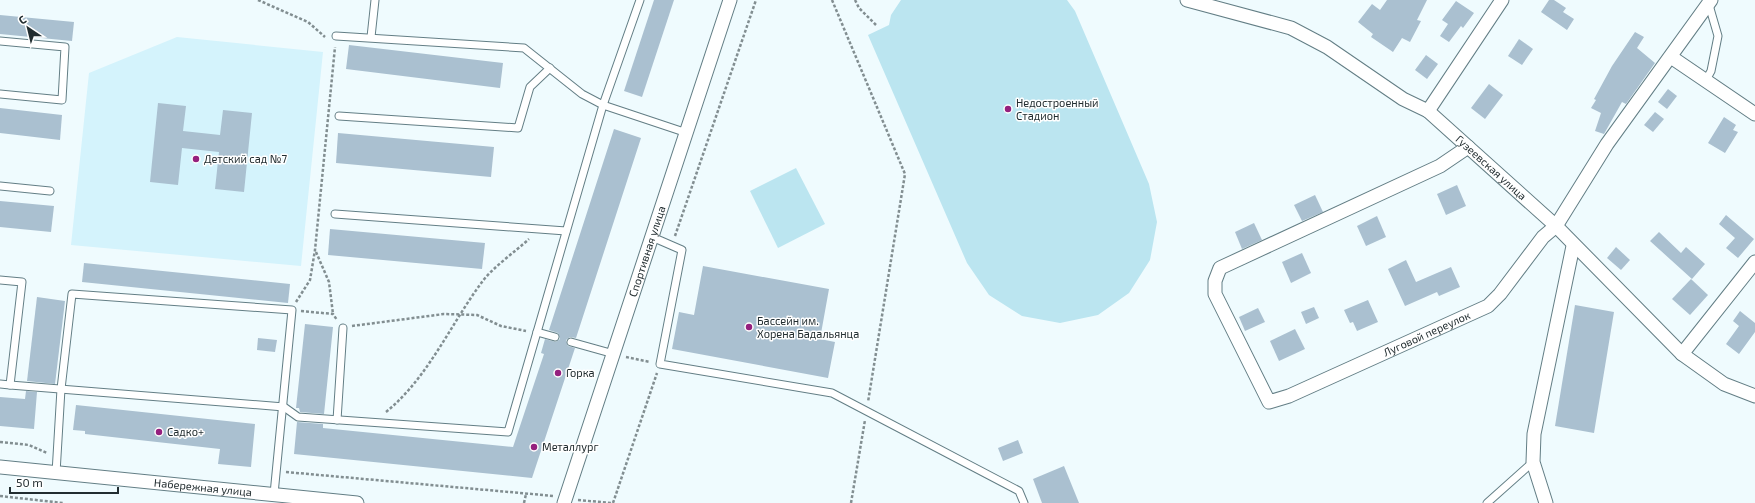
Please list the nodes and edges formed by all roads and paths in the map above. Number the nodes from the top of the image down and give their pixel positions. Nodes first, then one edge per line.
1 (258, 0) edge
2 (375, 0) edge
3 (640, 0) edge
4 (730, 0) edge
5 (756, 0) edge
6 (832, 0) edge
7 (855, 0) edge
8 (1187, 0) edge
9 (1502, 0) edge
10 (1710, 2) edge
11 (876, 25) dead end
12 (336, 36) joint
13 (371, 37) junction
14 (327, 39) dead end
15 (0, 41) edge
16 (331, 44) dead end
17 (335, 50) junction
18 (1672, 57) junction
19 (550, 68) junction
20 (1706, 80) junction
21 (0, 94) edge
22 (603, 105) junction
23 (1428, 111) junction
24 (1755, 114) edge
25 (339, 116) dead end
26 (687, 133) junction
27 (1468, 148) junction
28 (0, 186) edge
29 (50, 191) dead end
30 (335, 214) dead end
31 (1556, 226) junction
32 (540, 229) junction
33 (566, 231) junction
34 (652, 237) junction
35 (672, 245) junction
36 (1573, 246) junction
37 (315, 250) junction
38 (1755, 262) edge
39 (0, 280) edge
40 (292, 310) junction
41 (333, 314) junction
42 (460, 314) junction
43 (343, 328) junction
44 (537, 332) junction
45 (555, 337) dead end
46 (571, 342) dead end
47 (614, 354) junction
48 (1682, 354) junction
49 (660, 364) junction
50 (0, 384) edge
51 (10, 385) junction
52 (61, 389) junction
53 (1755, 396) edge
54 (284, 407) junction
55 (866, 411) junction
56 (337, 420) junction
57 (374, 422) junction
58 (0, 442) edge
59 (57, 458) junction
60 (1533, 462) junction
61 (0, 467) edge
62 (277, 471) junction
63 (56, 473) junction
64 (274, 494) junction
65 (526, 494) junction
66 (0, 496) edge
67 (565, 501) edge
68 (63, 503) edge
69 (353, 503) edge
70 (524, 503) edge
71 (612, 503) edge
72 (851, 503) edge
73 (1024, 503) edge
74 (1487, 503) edge
75 (1546, 503) edge

1 - 14 path
2 - 13 lane
3 - 22 lane
4 - 26 street, Спортивная улица
5 - 35 path
6 - 55 path
7 - 11 path
8 - 23 street, Гузеевская улица
9 - 23 street
10 - 18 street, Луговой переулок
10 - 20 lane
12 - 13 lane
12 - 17 path
13 - 19 lane
15 - 21 lane
16 - 17 path
17 - 37 path
18 - 20 street
18 - 31 street, Луговой переулок
19 - 22 lane
19 - 25 lane
20 - 24 street
22 - 26 lane
22 - 33 lane
23 - 27 street, Гузеевская улица
26 - 34 street, Спортивная улица
27 - 31 street, Гузеевская улица
27 - 31 street, Луговой переулок
28 - 29 lane
30 - 32 lane
31 - 36 street, Гузеевская улица
32 - 33 lane
32 - 42 path
33 - 44 lane
34 - 35 lane
34 - 47 street, Спортивная улица
35 - 49 lane
36 - 48 street, Гузеевская улица
36 - 60 street
37 - 40 path
37 - 41 path
38 - 48 street
39 - 51 lane
40 - 41 path
40 - 52 lane
40 - 54 lane
41 - 43 path
42 - 43 path
42 - 44 path
42 - 57 path
43 - 56 lane
44 - 45 lane
44 - 57 lane
46 - 47 lane
47 - 49 path
47 - 67 street, Спортивная улица
48 - 53 street, Гузеевская улица
49 - 55 lane
49 - 71 path
50 - 51 lane
51 - 52 lane
52 - 54 lane
52 - 59 lane
54 - 56 lane
54 - 62 lane
55 - 72 path
55 - 73 lane
56 - 57 lane
58 - 59 path
59 - 63 lane
60 - 74 lane
60 - 75 street
61 - 63 street, Набережная улица
62 - 64 lane
62 - 65 path
63 - 64 street, Набережная улица
64 - 69 street, Набережная улица
65 - 67 path
65 - 70 path
66 - 68 path
67 - 71 path

